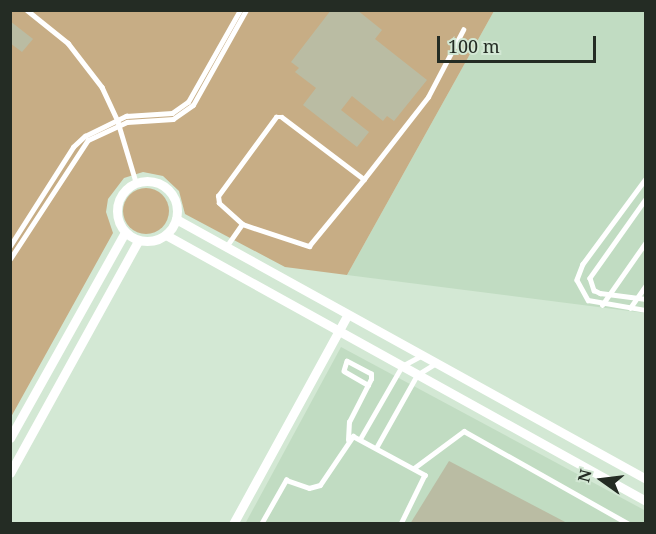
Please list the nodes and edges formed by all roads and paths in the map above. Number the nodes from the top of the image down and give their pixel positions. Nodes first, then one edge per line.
1 (27, 10) edge
2 (240, 10) edge
3 (246, 10) edge
4 (464, 30) dead end
5 (158, 119) junction
6 (645, 178) edge
7 (364, 179) junction
8 (136, 182) junction
9 (645, 199) edge
10 (176, 219) junction
11 (242, 224) junction
12 (124, 232) junction
13 (166, 235) junction
14 (138, 241) junction
15 (645, 242) edge
16 (10, 246) edge
17 (226, 247) junction
18 (10, 259) edge
19 (645, 285) edge
20 (608, 294) junction
21 (636, 298) junction
22 (645, 299) edge
23 (603, 305) junction
24 (630, 308) junction
25 (645, 310) edge
26 (347, 316) junction
27 (339, 331) junction
28 (419, 357) junction
29 (433, 365) junction
30 (402, 366) junction
31 (417, 375) junction
32 (368, 385) junction
33 (10, 438) edge
34 (360, 439) junction
35 (348, 440) junction
36 (376, 448) junction
37 (414, 468) junction
38 (10, 473) edge
39 (645, 479) edge
40 (645, 501) edge
41 (233, 524) edge
42 (261, 524) edge
43 (401, 524) edge
44 (629, 524) edge

1 - 8 lane
2 - 5 lane
3 - 5 lane
4 - 7 lane
5 - 16 lane
5 - 18 lane
6 - 23 lane
7 - 11 lane
7 - 11 lane
8 - 10 street
8 - 12 street
9 - 20 lane
10 - 13 street
10 - 17 street
11 - 17 lane
12 - 14 street
12 - 33 street
13 - 14 street
13 - 27 street
14 - 38 street
15 - 20 lane
17 - 26 street
19 - 21 lane
20 - 21 lane
20 - 23 lane
21 - 22 lane
21 - 24 lane
23 - 24 lane
24 - 25 lane
26 - 27 street
26 - 28 street
27 - 30 street
27 - 41 street
28 - 29 street
28 - 30 lane
29 - 31 lane
29 - 39 street
30 - 31 street
30 - 34 lane
31 - 36 lane
31 - 40 street
32 - 32 lane
32 - 35 lane
34 - 35 lane
34 - 36 lane
35 - 42 lane
36 - 37 lane
37 - 43 lane
37 - 44 lane

